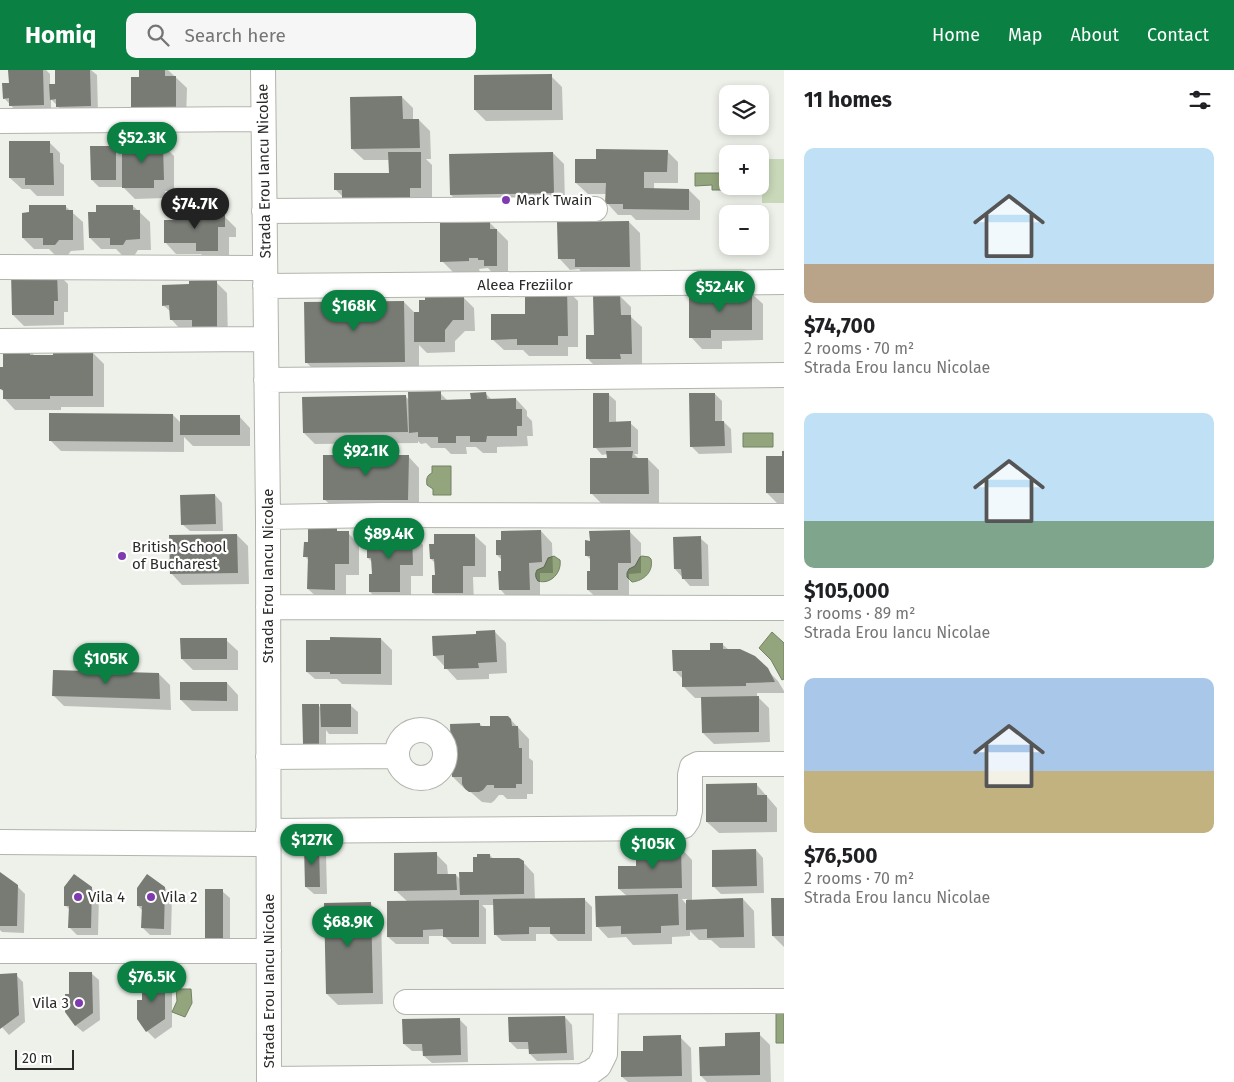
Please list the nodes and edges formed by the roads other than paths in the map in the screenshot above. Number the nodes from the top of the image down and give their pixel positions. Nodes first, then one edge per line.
1 (263, 70) edge
2 (263, 119) junction
3 (0, 120) edge
4 (595, 209) dead end
5 (264, 211) junction
6 (0, 267) edge
7 (265, 277) junction
8 (784, 282) edge
9 (266, 339) junction
10 (0, 341) edge
11 (784, 375) edge
12 (266, 380) junction
13 (784, 516) edge
14 (268, 517) junction
15 (268, 607) junction
16 (784, 608) edge
17 (397, 756) dead end
18 (268, 758) junction
19 (784, 764) edge
20 (268, 838) junction
21 (0, 842) edge
22 (0, 951) edge
23 (269, 951) junction
24 (784, 1001) edge
25 (406, 1002) dead end
26 (606, 1002) junction
27 (270, 1080) edge

1 - 2 street, Strada Erou Iancu Nicolae
2 - 3 street
2 - 5 street, Strada Erou Iancu Nicolae
4 - 5 street
5 - 7 street, Strada Erou Iancu Nicolae
6 - 7 street, Aleea Freziilor
7 - 8 street, Aleea Freziilor
7 - 9 street, Strada Erou Iancu Nicolae
9 - 10 street
9 - 12 street, Strada Erou Iancu Nicolae
11 - 12 street
12 - 14 street, Strada Erou Iancu Nicolae
13 - 14 street
14 - 15 street, Strada Erou Iancu Nicolae
15 - 16 street
15 - 18 street, Strada Erou Iancu Nicolae
17 - 18 street
18 - 20 street, Strada Erou Iancu Nicolae
19 - 20 street
20 - 21 street
20 - 23 street, Strada Erou Iancu Nicolae
22 - 23 street
23 - 27 street, Strada Erou Iancu Nicolae
24 - 26 street
25 - 26 street
26 - 27 street

